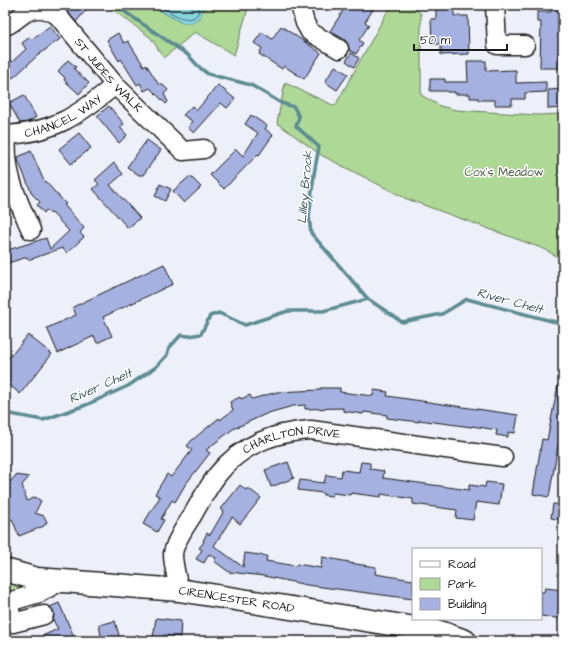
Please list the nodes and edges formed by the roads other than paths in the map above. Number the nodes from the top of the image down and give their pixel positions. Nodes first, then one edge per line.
1 (300, 5) edge
2 (495, 5) edge
3 (10, 24) edge
4 (525, 45) dead end
5 (339, 49) dead end
6 (115, 86) junction
7 (6, 135) edge
8 (204, 149) dead end
9 (31, 230) dead end
10 (503, 457) dead end
11 (5, 570) edge
12 (62, 581) junction
13 (179, 590) junction
14 (6, 602) edge
15 (44, 615) dead end
16 (9, 624) edge
17 (465, 641) edge

1 - 5 street
2 - 4 street
3 - 6 street, ST JUDES WALK
6 - 7 street, CHANCEL WAY
6 - 8 street, ST JUDES WALK
7 - 9 street
10 - 13 street, CHARLTON DRIVE
11 - 12 main road, CIRENCESTER ROAD
12 - 13 main road, CIRENCESTER ROAD
12 - 14 street
13 - 17 main road, CIRENCESTER ROAD
14 - 16 street
15 - 16 street

